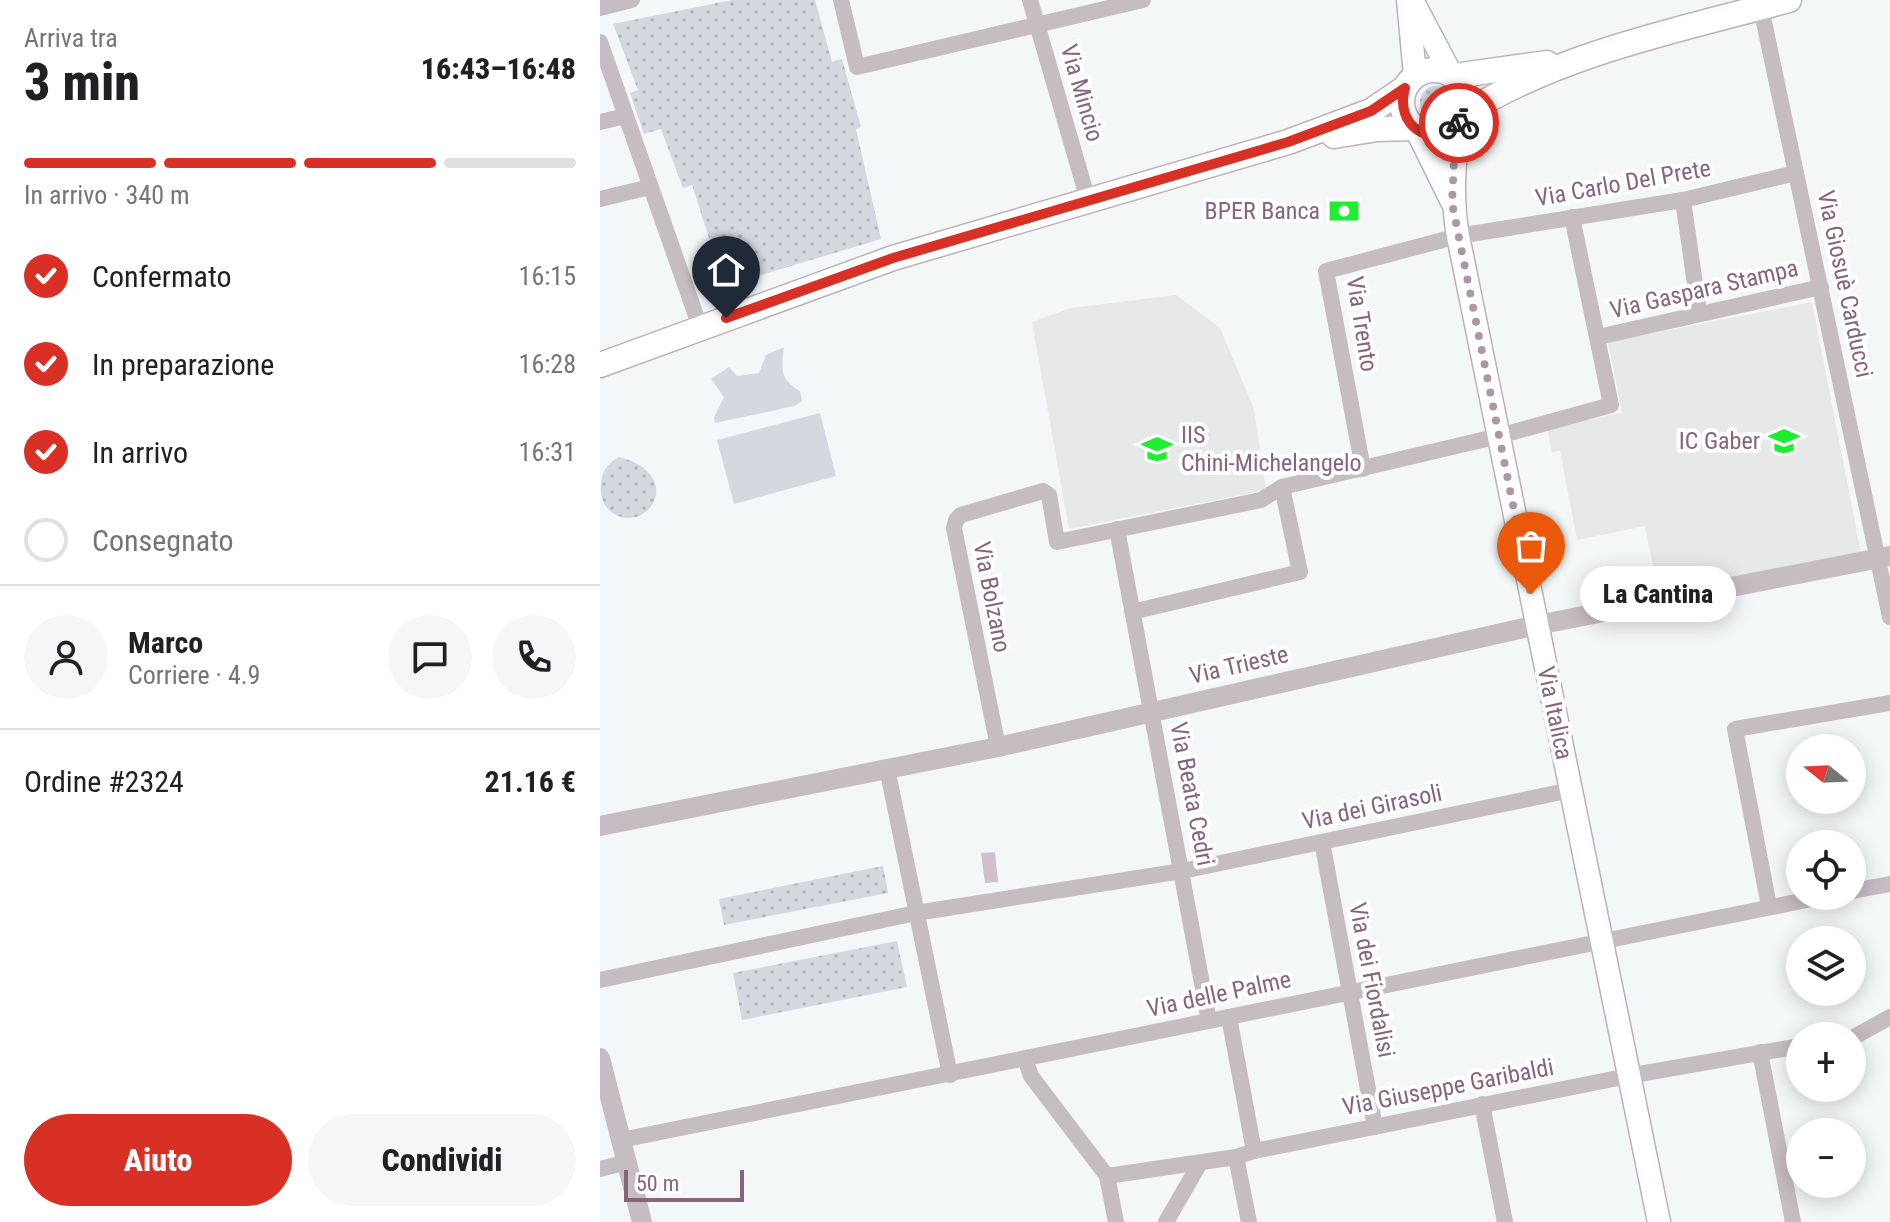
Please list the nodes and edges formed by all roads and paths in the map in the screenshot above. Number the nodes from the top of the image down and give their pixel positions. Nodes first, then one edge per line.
1 (632, 0) edge
2 (841, 0) edge
3 (1030, 0) edge
4 (1143, 0) edge
5 (1410, 0) edge
6 (1789, 0) edge
7 (1744, 7) edge
8 (600, 8) edge
9 (1037, 25) junction
10 (600, 42) edge
11 (1577, 60) junction
12 (1453, 75) junction
13 (1410, 82) junction
14 (626, 116) junction
15 (1462, 118) junction
16 (600, 122) edge
17 (1415, 128) junction
18 (1288, 142) junction
19 (1796, 173) junction
20 (650, 187) junction
21 (600, 199) edge
22 (1088, 200) junction
23 (1683, 200) junction
24 (1452, 203) junction
25 (1572, 217) junction
26 (1458, 236) junction
27 (831, 282) junction
28 (1822, 291) junction
29 (1699, 312) junction
30 (700, 327) junction
31 (1598, 337) junction
32 (600, 365) edge
33 (600, 381) edge
34 (1499, 436) junction
35 (1363, 469) junction
36 (1282, 487) junction
37 (1117, 529) junction
38 (1883, 557) edge
39 (1132, 612) junction
40 (1890, 617) edge
41 (1537, 625) junction
42 (1890, 703) edge
43 (1152, 711) junction
44 (998, 747) junction
45 (887, 768) junction
46 (1571, 790) junction
47 (600, 826) edge
48 (1322, 842) junction
49 (1182, 871) junction
50 (1890, 884) edge
51 (1866, 888) edge
52 (1786, 903) edge
53 (1769, 906) junction
54 (916, 913) junction
55 (1601, 943) junction
56 (600, 980) edge
57 (1350, 991) junction
58 (1229, 1017) junction
59 (1890, 1017) edge
60 (1209, 1021) junction
61 (1866, 1030) edge
62 (1786, 1048) edge
63 (1760, 1052) junction
64 (600, 1058) edge
65 (1025, 1059) junction
66 (950, 1075) junction
67 (1628, 1076) junction
68 (1482, 1104) junction
69 (1375, 1127) junction
70 (621, 1140) junction
71 (1254, 1151) junction
72 (1236, 1157) junction
73 (627, 1162) junction
74 (1200, 1163) junction
75 (600, 1169) edge
76 (1107, 1176) junction
77 (642, 1222) edge
78 (1116, 1222) edge
79 (1166, 1222) edge
80 (1249, 1222) edge
81 (1505, 1222) edge
82 (1659, 1222) edge
83 (1793, 1222) edge

1 - 8 street
2 - 9 street
3 - 9 street, Via Mincio
4 - 9 street
5 - 12 main road
5 - 13 main road
6 - 7 main road
7 - 11 main road
7 - 19 street, Via Giosuè Carducci
9 - 22 street, Via Mincio
10 - 14 street
11 - 12 main road
11 - 15 main road
12 - 13 main road
12 - 15 main road
13 - 17 main road
13 - 18 main road
14 - 16 street
14 - 20 street
15 - 17 main road
15 - 24 main road, Via Italica
17 - 18 main road
17 - 24 main road, Via Italica
18 - 22 main road
19 - 23 street, Via Carlo Del Prete
19 - 28 street, Via Giosuè Carducci
20 - 21 street
20 - 30 street
22 - 27 main road
23 - 25 street, Via Carlo Del Prete
23 - 29 street
24 - 26 main road, Via Italica
25 - 26 street, Via Carlo Del Prete
25 - 31 street
26 - 34 main road, Via Italica
26 - 35 street, Via Trento
27 - 30 main road
27 - 33 main road
28 - 29 street, Via Gaspara Stampa
28 - 38 street, Via Giosuè Carducci
29 - 31 street, Via Gaspara Stampa
30 - 32 main road
31 - 34 street
34 - 35 street
34 - 41 main road, Via Italica
35 - 36 street
36 - 37 street
36 - 39 street
37 - 39 street, Via Beata Cedri
37 - 44 street, Via Bolzano
38 - 40 street, Via Giosuè Carducci
38 - 41 street, Via Trieste
39 - 43 street, Via Beata Cedri
41 - 43 street, Via Trieste
41 - 46 main road, Via Italica
42 - 53 street
43 - 44 street, Via Trieste
43 - 49 street, Via Beata Cedri
44 - 45 street, Via Trieste
45 - 47 street, Via Trieste
45 - 54 street
46 - 48 street, Via dei Girasoli
46 - 55 main road, Via Italica
48 - 49 street, Via dei Girasoli
48 - 57 street, Via dei Fiordalisi
49 - 54 street, Via dei Girasoli
49 - 60 street, Via Beata Cedri
50 - 51 street
52 - 53 street, Via delle Palme
53 - 55 street, Via delle Palme
54 - 56 street, Via dei Girasoli
54 - 66 street
55 - 57 street, Via delle Palme
55 - 67 main road, Via Italica
57 - 58 street, Via delle Palme
57 - 69 street, Via dei Fiordalisi
58 - 60 street, Via delle Palme
58 - 71 street
59 - 61 street
60 - 65 street, Via delle Palme
62 - 63 street, Via Giuseppe Garibaldi
63 - 67 street, Via Giuseppe Garibaldi
63 - 83 street
64 - 70 street
65 - 66 street, Via delle Palme
65 - 76 street
66 - 70 street, Via delle Palme
67 - 68 street, Via Giuseppe Garibaldi
67 - 82 main road, Via Italica
68 - 69 street, Via Giuseppe Garibaldi
68 - 81 street
69 - 71 street, Via Giuseppe Garibaldi
70 - 73 street
71 - 72 street, Via Giuseppe Garibaldi
72 - 74 street, Via Giuseppe Garibaldi
72 - 80 street
73 - 75 street
73 - 77 street
74 - 76 street, Via Giuseppe Garibaldi
74 - 79 street
76 - 78 street

